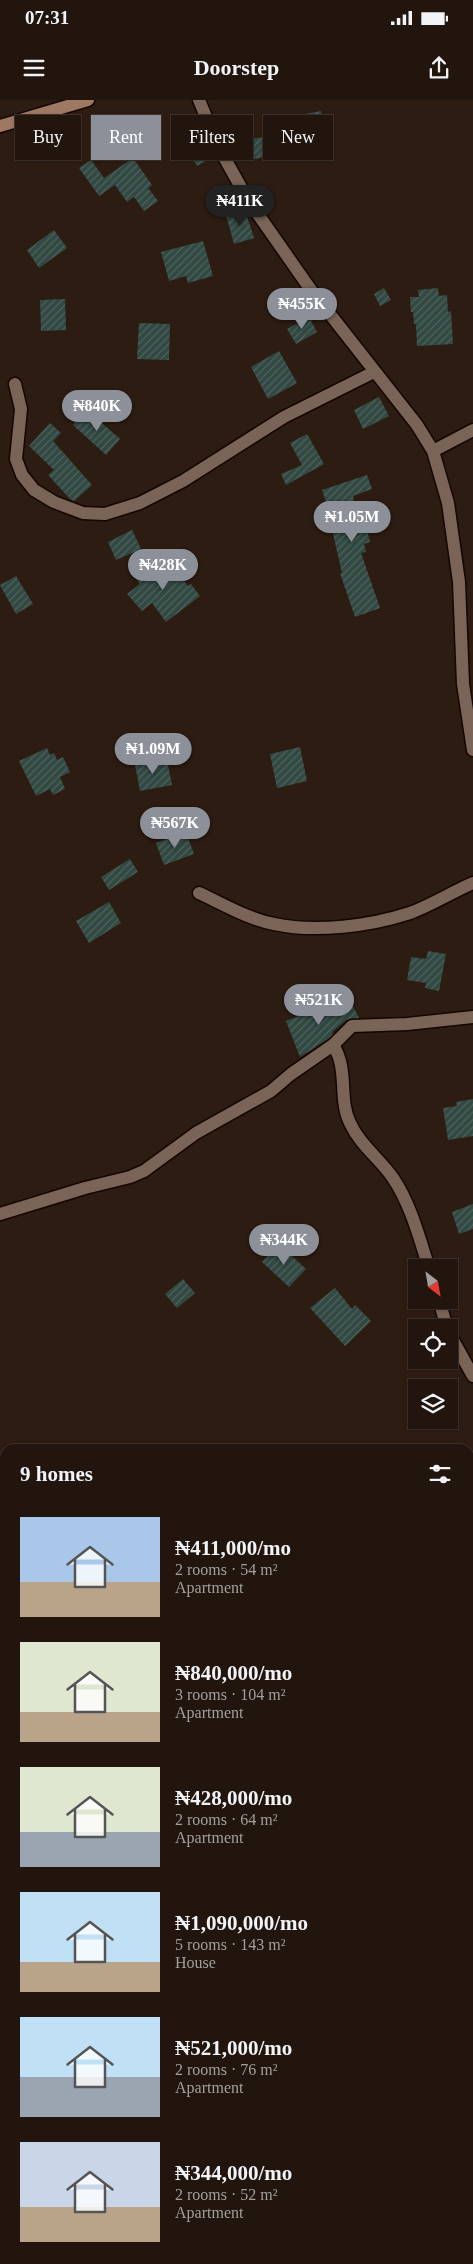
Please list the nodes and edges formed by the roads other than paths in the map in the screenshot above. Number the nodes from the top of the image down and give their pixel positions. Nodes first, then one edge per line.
1 (88, 100) edge
2 (199, 100) edge
3 (64, 103) edge
4 (0, 126) edge
5 (374, 372) junction
6 (15, 384) dead end
7 (473, 430) edge
8 (433, 452) junction
9 (473, 750) edge
10 (473, 884) edge
11 (199, 893) dead end
12 (473, 1017) edge
13 (333, 1045) junction
14 (0, 1214) edge
15 (426, 1259) edge
16 (458, 1349) edge
17 (473, 1376) edge

1 - 3 main road
2 - 5 street
3 - 4 main road
5 - 6 street
5 - 8 street
7 - 8 street
8 - 9 street
10 - 11 street
12 - 13 street
13 - 14 street
13 - 15 street
16 - 17 street

